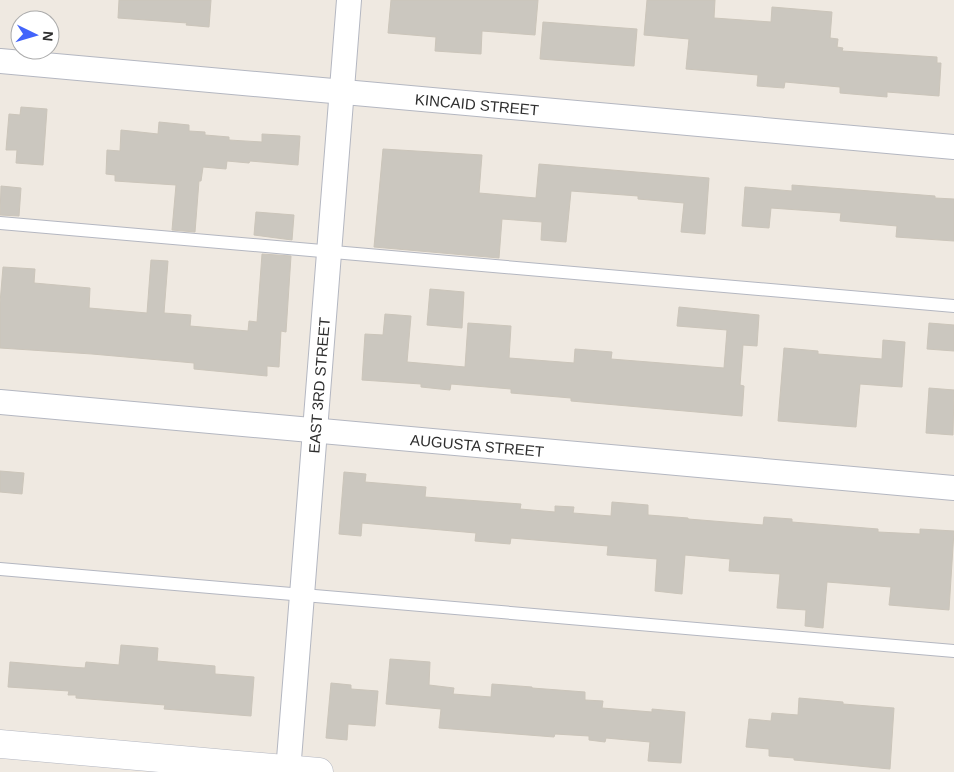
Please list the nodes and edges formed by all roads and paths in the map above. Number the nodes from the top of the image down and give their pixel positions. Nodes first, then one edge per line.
1 (350, 0) edge
2 (0, 61) edge
3 (342, 91) junction
4 (954, 146) edge
5 (0, 223) edge
6 (329, 251) junction
7 (954, 306) edge
8 (0, 402) edge
9 (315, 430) junction
10 (954, 488) edge
11 (0, 569) edge
12 (302, 596) junction
13 (954, 652) edge
14 (0, 744) edge
15 (288, 771) edge
16 (319, 772) edge

1 - 3 street, EAST 3RD STREET
2 - 3 street, KINCAID STREET
3 - 4 street, KINCAID STREET
3 - 6 street, EAST 3RD STREET
5 - 6 lane
6 - 7 lane
6 - 9 street, EAST 3RD STREET
8 - 9 street, AUGUSTA STREET
9 - 10 street, AUGUSTA STREET
9 - 12 street, EAST 3RD STREET
11 - 12 lane
12 - 13 lane
12 - 15 street, EAST 3RD STREET
14 - 15 street
15 - 16 street

